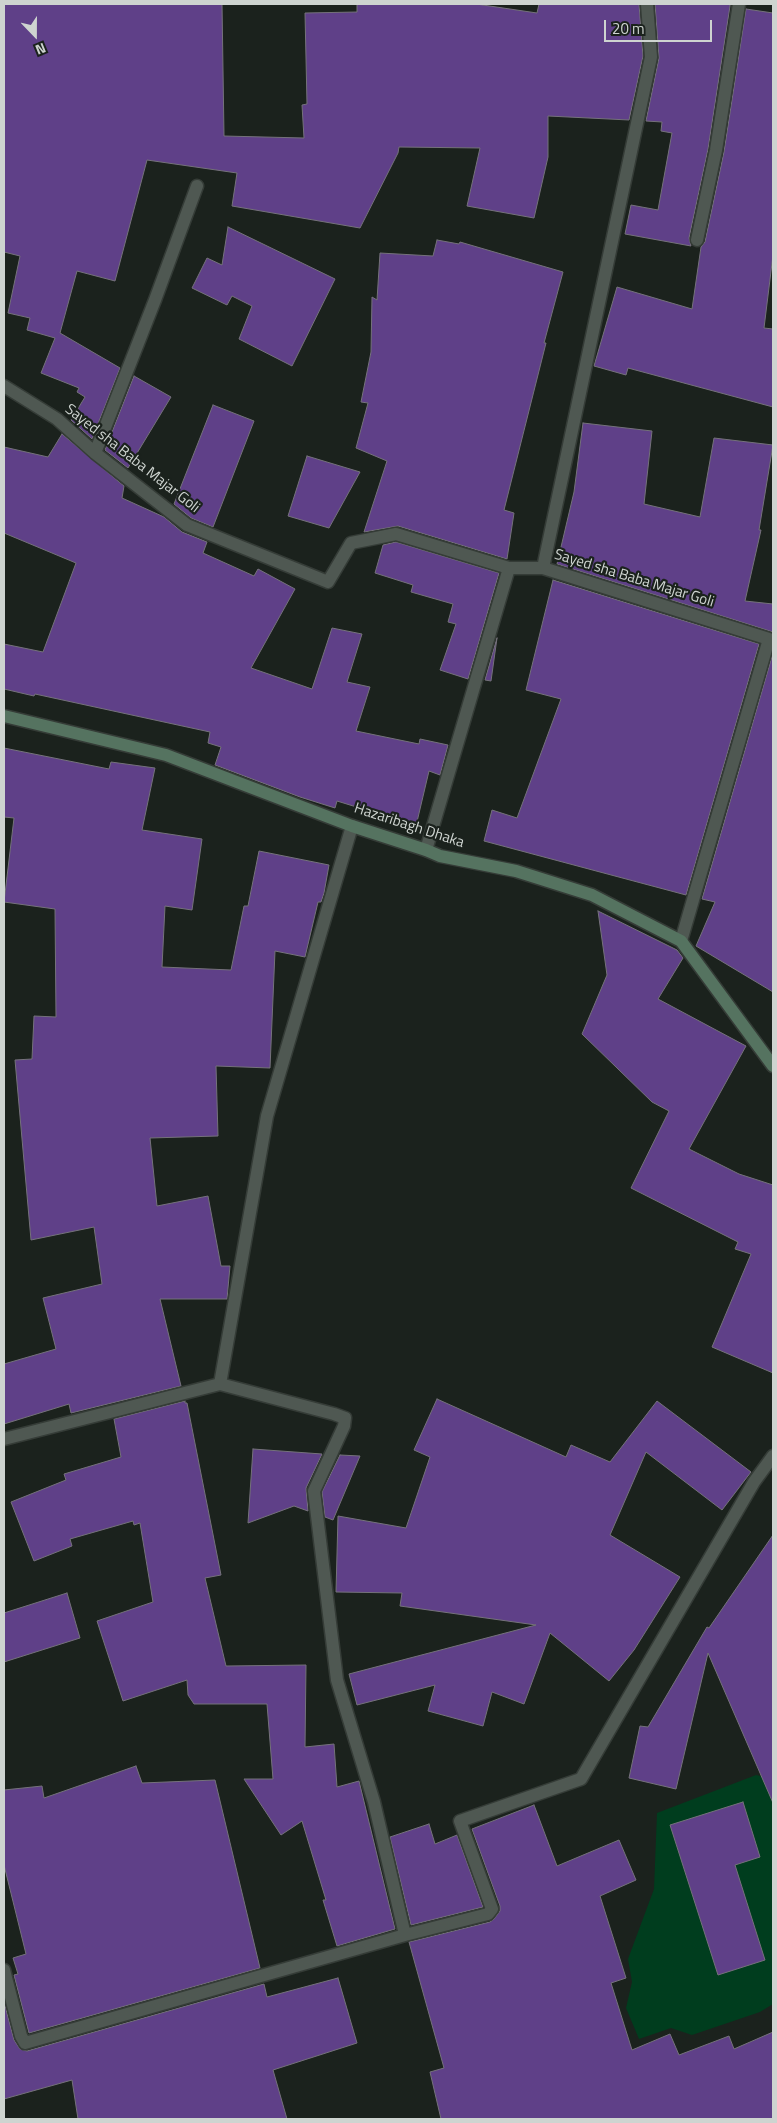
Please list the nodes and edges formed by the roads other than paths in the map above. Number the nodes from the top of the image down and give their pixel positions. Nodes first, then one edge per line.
1 (647, 4) edge
2 (739, 4) edge
3 (197, 186) dead end
4 (697, 240) dead end
5 (4, 386) edge
6 (95, 453) junction
7 (509, 568) junction
8 (543, 568) junction
9 (4, 716) edge
10 (352, 826) junction
11 (426, 850) junction
12 (681, 941) junction
13 (773, 1066) edge
14 (220, 1384) junction
15 (4, 1439) edge
16 (773, 1456) edge
17 (405, 1935) junction
18 (4, 1970) edge

1 - 8 street
2 - 4 street
3 - 6 street
5 - 6 street, Sayed sha Baba Majar Goli
6 - 7 street, Sayed sha Baba Majar Goli
7 - 8 street, Sayed sha Baba Majar Goli
7 - 11 street
8 - 12 street, Sayed sha Baba Majar Goli
9 - 10 street, Hazaribagh Dhaka
10 - 11 street, Hazaribagh Dhaka
10 - 14 street
11 - 12 street, Hazaribagh Dhaka
12 - 13 street, Hazaribagh Dhaka
14 - 15 street
14 - 17 street
16 - 17 street
17 - 18 street

